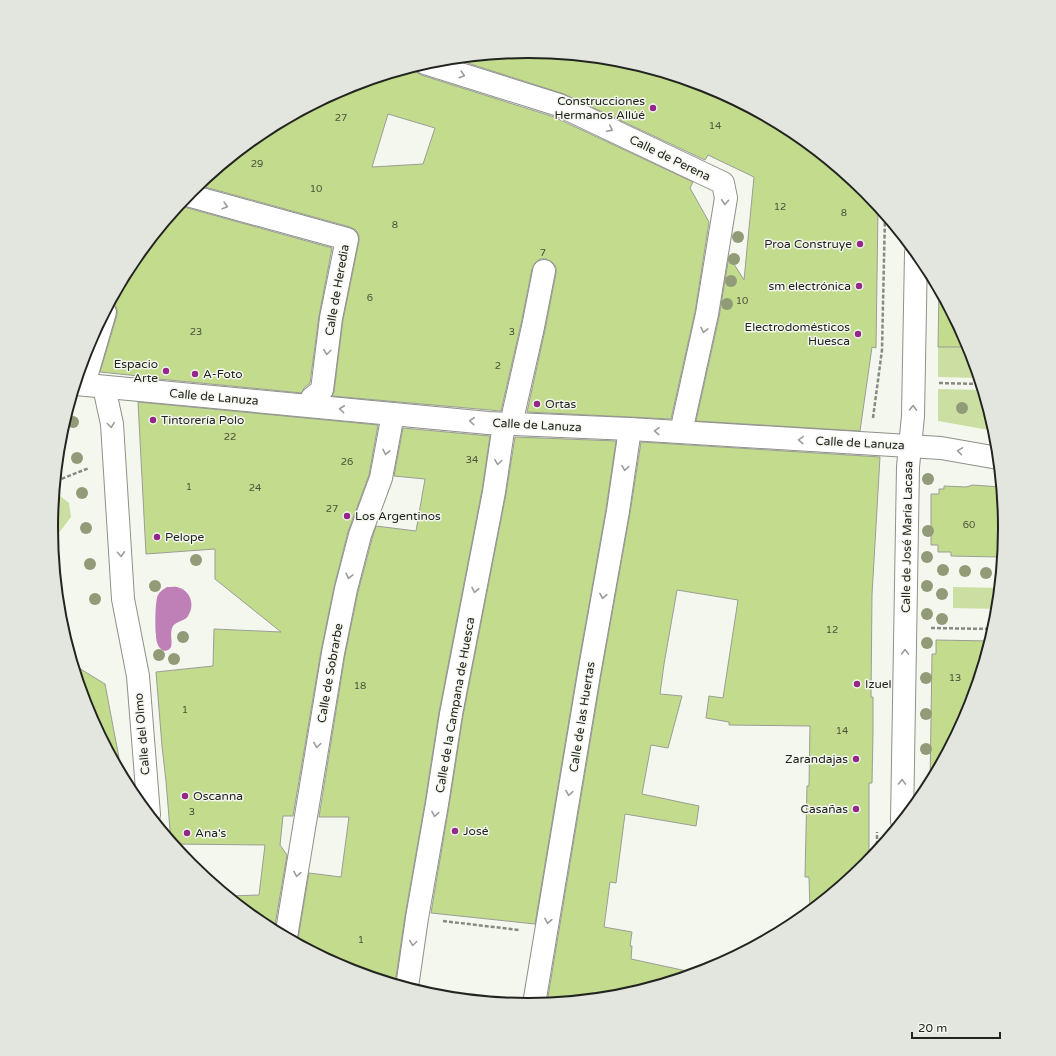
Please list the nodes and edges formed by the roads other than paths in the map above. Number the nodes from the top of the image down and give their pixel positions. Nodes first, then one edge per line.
1 (437, 67) edge
2 (195, 197) edge
3 (916, 263) edge
4 (544, 271) dead end
5 (100, 335) edge
6 (88, 385) edge
7 (311, 406) junction
8 (393, 414) junction
9 (507, 424) junction
10 (630, 429) junction
11 (681, 432) junction
12 (910, 446) junction
13 (992, 457) edge
14 (149, 806) edge
15 (902, 812) edge
16 (287, 931) edge
17 (408, 982) edge
18 (535, 998) edge

1 -> 11 street, Calle de Perena
2 -> 7 street, Calle de Heredia
12 -> 3 street, Calle de José María Lacasa
4 - 9 street, Calle de la Campana de Huesca
5 - 6 street
6 - 7 street, Calle de Lanuza
6 -> 14 street, Calle del Olmo
8 -> 7 street, Calle de Lanuza
9 -> 8 street, Calle de Lanuza
8 -> 16 street, Calle de Sobrarbe
9 - 10 street, Calle de Lanuza
9 -> 17 street, Calle de la Campana de Huesca
11 -> 10 street, Calle de Lanuza
10 -> 18 street, Calle de las Huertas
12 -> 11 street, Calle de Lanuza
13 -> 12 street, Calle de Lanuza
15 -> 12 street, Calle de José María Lacasa

